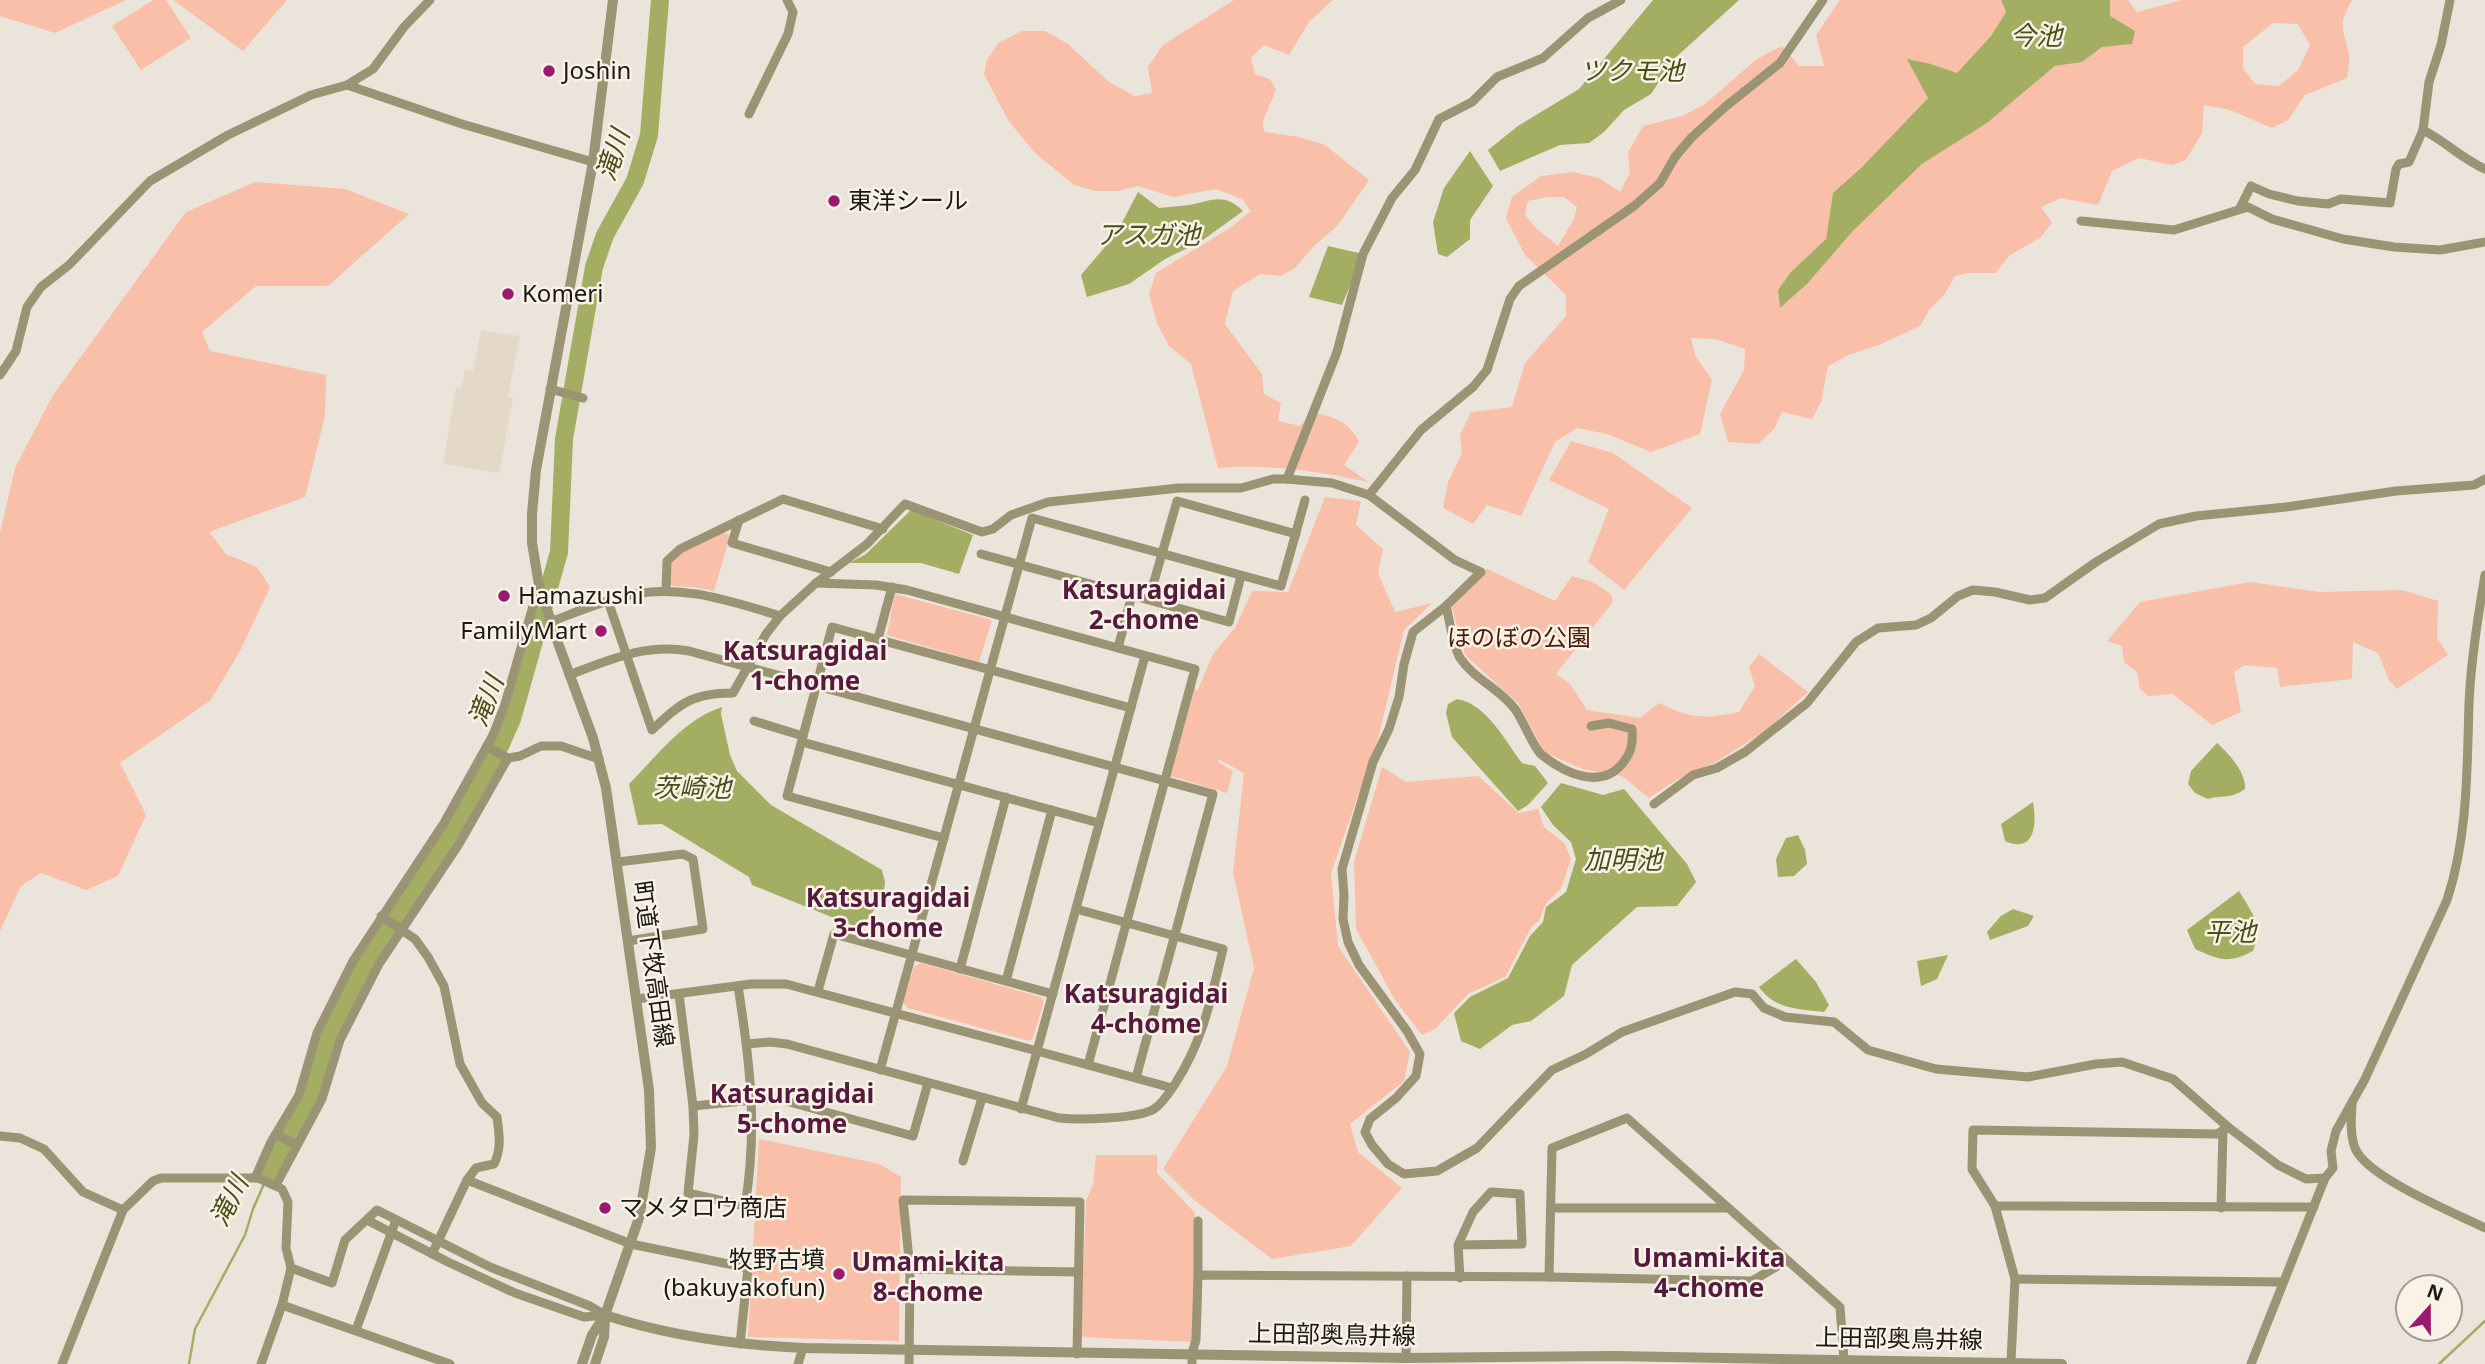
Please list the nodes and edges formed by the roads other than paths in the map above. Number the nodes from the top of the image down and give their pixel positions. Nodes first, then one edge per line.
1 (430, 0) edge
2 (613, 0) edge
3 (787, 0) edge
4 (1621, 0) edge
5 (1823, 0) edge
6 (2450, 0) edge
7 (347, 85) junction
8 (749, 114) dead end
9 (2423, 130) junction
10 (593, 162) junction
11 (2485, 169) edge
12 (2240, 208) junction
13 (2081, 221) dead end
14 (2485, 242) edge
15 (0, 375) edge
16 (554, 390) junction
17 (583, 398) dead end
18 (1287, 479) junction
19 (2485, 479) edge
20 (1369, 495) junction
21 (1305, 500) dead end
22 (740, 520) junction
23 (883, 529) junction
24 (1296, 534) junction
25 (981, 554) dead end
26 (1162, 554) junction
27 (1018, 564) junction
28 (831, 572) junction
29 (2485, 575) edge
30 (1241, 576) junction
31 (816, 583) junction
32 (539, 585) junction
33 (892, 587) junction
34 (666, 591) junction
35 (1132, 595) junction
36 (1149, 599) junction
37 (608, 601) junction
38 (1446, 606) junction
39 (2485, 608) edge
40 (780, 616) junction
41 (1004, 617) junction
42 (2478, 619) junction
43 (550, 622) junction
44 (878, 639) junction
45 (1118, 648) junction
46 (626, 654) junction
47 (1144, 656) junction
48 (747, 666) junction
49 (989, 669) junction
50 (569, 675) junction
51 (817, 685) junction
52 (1131, 708) junction
53 (754, 721) dead end
54 (1591, 726) dead end
55 (974, 727) junction
56 (802, 739) junction
57 (487, 747) junction
58 (508, 758) junction
59 (599, 759) junction
60 (1115, 766) junction
61 (1165, 780) junction
62 (958, 784) junction
63 (1006, 797) junction
64 (1654, 804) dead end
65 (1052, 810) junction
66 (1099, 822) junction
67 (944, 838) junction
68 (618, 862) junction
69 (1076, 909) junction
70 (382, 916) junction
71 (1126, 923) junction
72 (402, 929) junction
73 (1175, 936) junction
74 (628, 941) junction
75 (912, 957) junction
76 (960, 969) junction
77 (1006, 981) junction
78 (738, 986) junction
79 (818, 991) junction
80 (679, 994) junction
81 (1053, 994) junction
82 (637, 999) junction
83 (896, 1013) junction
84 (747, 1044) junction
85 (1037, 1051) junction
86 (1088, 1065) junction
87 (880, 1070) junction
88 (1136, 1079) junction
89 (928, 1083) junction
90 (1172, 1088) junction
91 (752, 1098) junction
92 (982, 1098) junction
93 (2352, 1103) junction
94 (693, 1106) junction
95 (1021, 1109) junction
96 (2226, 1128) junction
97 (276, 1134) junction
98 (0, 1136) edge
99 (296, 1145) junction
100 (963, 1161) dead end
101 (259, 1178) junction
102 (2325, 1178) junction
103 (467, 1180) junction
104 (276, 1185) junction
105 (1995, 1206) junction
106 (1551, 1208) junction
107 (1728, 1208) junction
108 (2314, 1208) junction
109 (2221, 1209) junction
110 (123, 1210) junction
111 (367, 1220) junction
112 (396, 1220) junction
113 (1198, 1221) dead end
114 (2485, 1227) edge
115 (391, 1233) junction
116 (438, 1242) junction
117 (631, 1244) junction
118 (1458, 1245) junction
119 (432, 1254) junction
120 (1786, 1261) junction
121 (291, 1268) junction
122 (910, 1269) junction
123 (1079, 1272) junction
124 (1198, 1275) junction
125 (1407, 1276) junction
126 (1549, 1277) junction
127 (1460, 1278) junction
128 (2015, 1279) junction
129 (2283, 1282) junction
130 (282, 1305) junction
131 (605, 1315) junction
132 (356, 1330) junction
133 (740, 1344) junction
134 (803, 1348) junction
135 (909, 1350) junction
136 (1077, 1354) junction
137 (1192, 1358) edge
138 (1406, 1358) junction
139 (1615, 1360) edge
140 (1844, 1360) junction
141 (2011, 1362) junction
142 (62, 1364) edge
143 (261, 1364) edge
144 (450, 1364) edge
145 (582, 1364) edge
146 (595, 1364) edge
147 (798, 1364) edge
148 (909, 1364) edge
149 (2062, 1364) edge
150 (2251, 1364) edge

1 - 7 street
2 - 10 street, 町道下牧高田線
3 - 8 street
4 - 18 street
5 - 20 street
6 - 9 street
7 - 10 street
7 - 15 street
9 - 11 street
9 - 12 street
10 - 16 street, 町道下牧高田線
12 - 13 street
12 - 14 street
16 - 17 street
16 - 32 street, 町道下牧高田線
18 - 20 street
18 - 23 street
19 - 64 street
20 - 38 street
21 - 24 street
22 - 23 street
22 - 28 street
22 - 34 street
23 - 28 street
24 - 26 street
24 - 30 street
25 - 27 street
26 - 27 street
26 - 30 street
26 - 36 street
27 - 35 street
27 - 41 street
28 - 31 street
29 - 42 street
30 - 36 street
31 - 33 street
31 - 40 street
32 - 43 street, 町道下牧高田線
32 - 57 street
33 - 41 street
33 - 44 street
34 - 37 street
34 - 40 street
35 - 36 street
35 - 45 street
37 - 43 street
37 - 46 street
38 - 54 street
38 - 96 street
39 - 42 street
40 - 48 street
41 - 45 street
41 - 49 street
42 - 93 street
43 - 50 street, 町道下牧高田線
44 - 49 street
44 - 51 street
45 - 47 street
46 - 48 street
46 - 48 street
46 - 50 street
47 - 52 street
47 - 61 street
48 - 51 street
49 - 52 street
49 - 55 street
50 - 59 street, 町道下牧高田線
51 - 55 street
51 - 56 street
52 - 60 street
53 - 56 street
55 - 60 street
55 - 62 street
56 - 62 street
56 - 67 street
57 - 58 street
57 - 70 street
58 - 59 street
58 - 72 street
59 - 68 street, 町道下牧高田線
60 - 61 street
60 - 66 street
61 - 71 street
61 - 73 street
62 - 63 street
62 - 67 street
63 - 65 street
63 - 76 street
65 - 66 street
65 - 77 street
66 - 69 street
67 - 75 street
68 - 74 street, 町道下牧高田線
68 - 74 street
69 - 71 street
69 - 81 street
70 - 72 street
70 - 97 street
71 - 73 street
71 - 86 street
72 - 99 street
72 - 103 street
73 - 88 street
73 - 90 street
74 - 82 street, 町道下牧高田線
75 - 76 street
75 - 79 street
75 - 83 street
76 - 77 street
77 - 81 street
78 - 79 street
78 - 80 street
78 - 84 street
79 - 83 street
80 - 82 street
80 - 94 street
81 - 85 street
82 - 117 street, 町道下牧高田線
83 - 85 street
83 - 87 street
84 - 87 street
84 - 91 street
85 - 86 street
85 - 95 street
86 - 88 street
87 - 89 street
88 - 90 street
89 - 91 street
89 - 92 street
90 - 95 street
91 - 94 street
91 - 94 street
92 - 95 street
92 - 100 street
93 - 102 street
93 - 114 street
96 - 102 street
96 - 105 street
96 - 109 street
97 - 99 street
97 - 101 street
98 - 110 street
99 - 104 street
101 - 104 street
101 - 110 street
102 - 108 street
103 - 116 street
103 - 117 street
104 - 121 street
105 - 109 street
105 - 128 street
106 - 107 street
106 - 107 street
106 - 126 street
107 - 120 street
108 - 109 street
108 - 129 street
110 - 142 street
111 - 112 street
111 - 115 street
111 - 121 street
112 - 115 street
112 - 116 street
113 - 124 street
115 - 119 street
115 - 132 street
116 - 119 street
116 - 131 street
117 - 131 street, 町道下牧高田線
117 - 133 street
118 - 118 street
118 - 127 street
119 - 131 street
120 - 126 street
120 - 140 street
121 - 130 street
122 - 123 street
122 - 123 street
122 - 135 street
123 - 136 street
124 - 125 street
124 - 137 street
125 - 127 street
125 - 138 street
126 - 127 street
128 - 129 street
128 - 141 street
129 - 150 street
130 - 132 street
130 - 143 street
131 - 133 street, 上田部奥鳥井線
131 - 145 street
131 - 146 street
132 - 144 street
133 - 134 street, 上田部奥鳥井線
134 - 135 street, 上田部奥鳥井線
134 - 147 street
135 - 136 street, 上田部奥鳥井線
135 - 148 street
136 - 137 street, 上田部奥鳥井線
137 - 138 street, 上田部奥鳥井線
138 - 139 street, 上田部奥鳥井線
139 - 140 street, 上田部奥鳥井線
140 - 141 street, 上田部奥鳥井線
141 - 149 street, 上田部奥鳥井線

